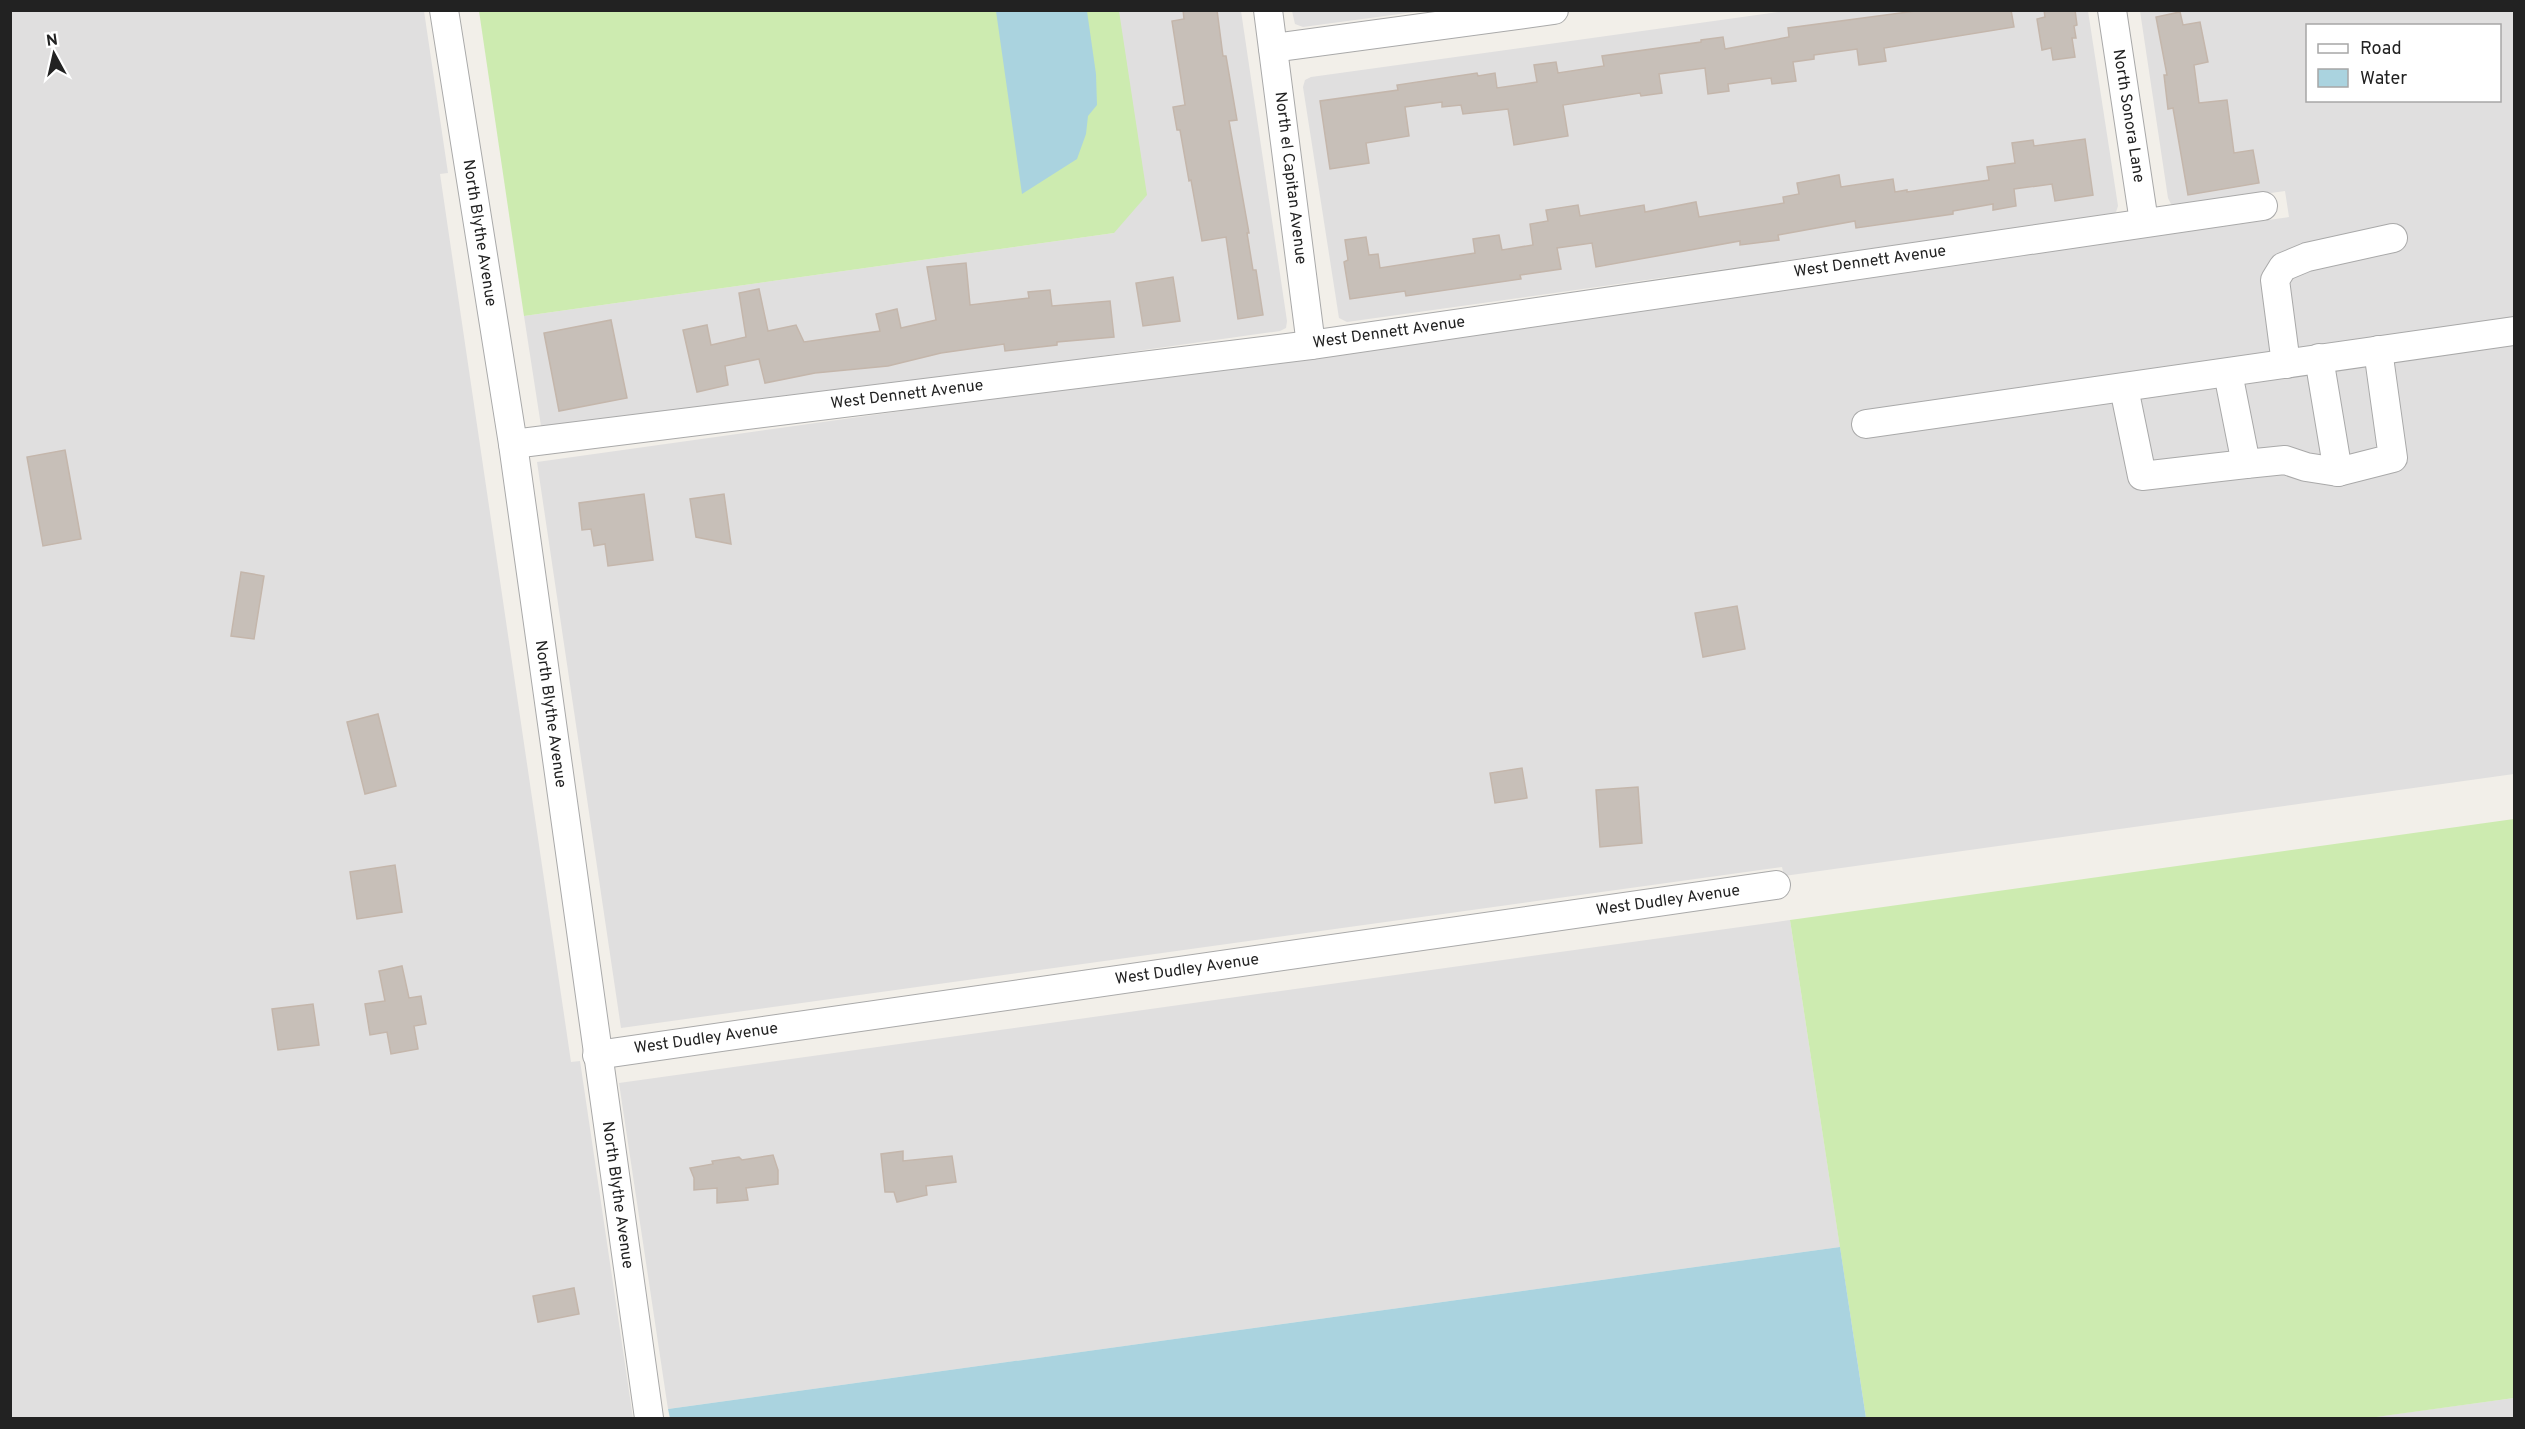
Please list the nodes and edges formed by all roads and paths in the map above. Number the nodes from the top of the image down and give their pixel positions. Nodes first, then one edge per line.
1 (444, 10) edge
2 (1268, 10) edge
3 (1554, 10) edge
4 (2112, 10) edge
5 (1274, 48) junction
6 (2263, 206) dead end
7 (2145, 222) junction
8 (2393, 238) dead end
9 (2514, 331) edge
10 (1311, 345) junction
11 (2378, 350) junction
12 (2319, 358) junction
13 (2286, 364) junction
14 (2228, 373) junction
15 (2124, 388) junction
16 (1866, 424) dead end
17 (513, 444) junction
18 (2246, 464) junction
19 (2338, 472) junction
20 (1776, 885) dead end
21 (597, 1055) junction
22 (649, 1419) edge

1 - 17 street, North Blythe Avenue
2 - 5 street, North el Capitan Avenue
3 - 5 street
4 - 7 street, North Sonora Lane
5 - 10 street, North el Capitan Avenue
6 - 7 street, West Dennett Avenue
7 - 10 street, West Dennett Avenue
8 - 13 street
9 - 11 street
10 - 17 street, West Dennett Avenue
11 - 12 street
11 - 19 street
12 - 13 street
12 - 19 street
13 - 14 street
14 - 15 street
14 - 18 street
15 - 16 street
15 - 18 street
17 - 21 street, North Blythe Avenue
18 - 19 street
20 - 21 street, West Dudley Avenue
21 - 22 street, North Blythe Avenue

